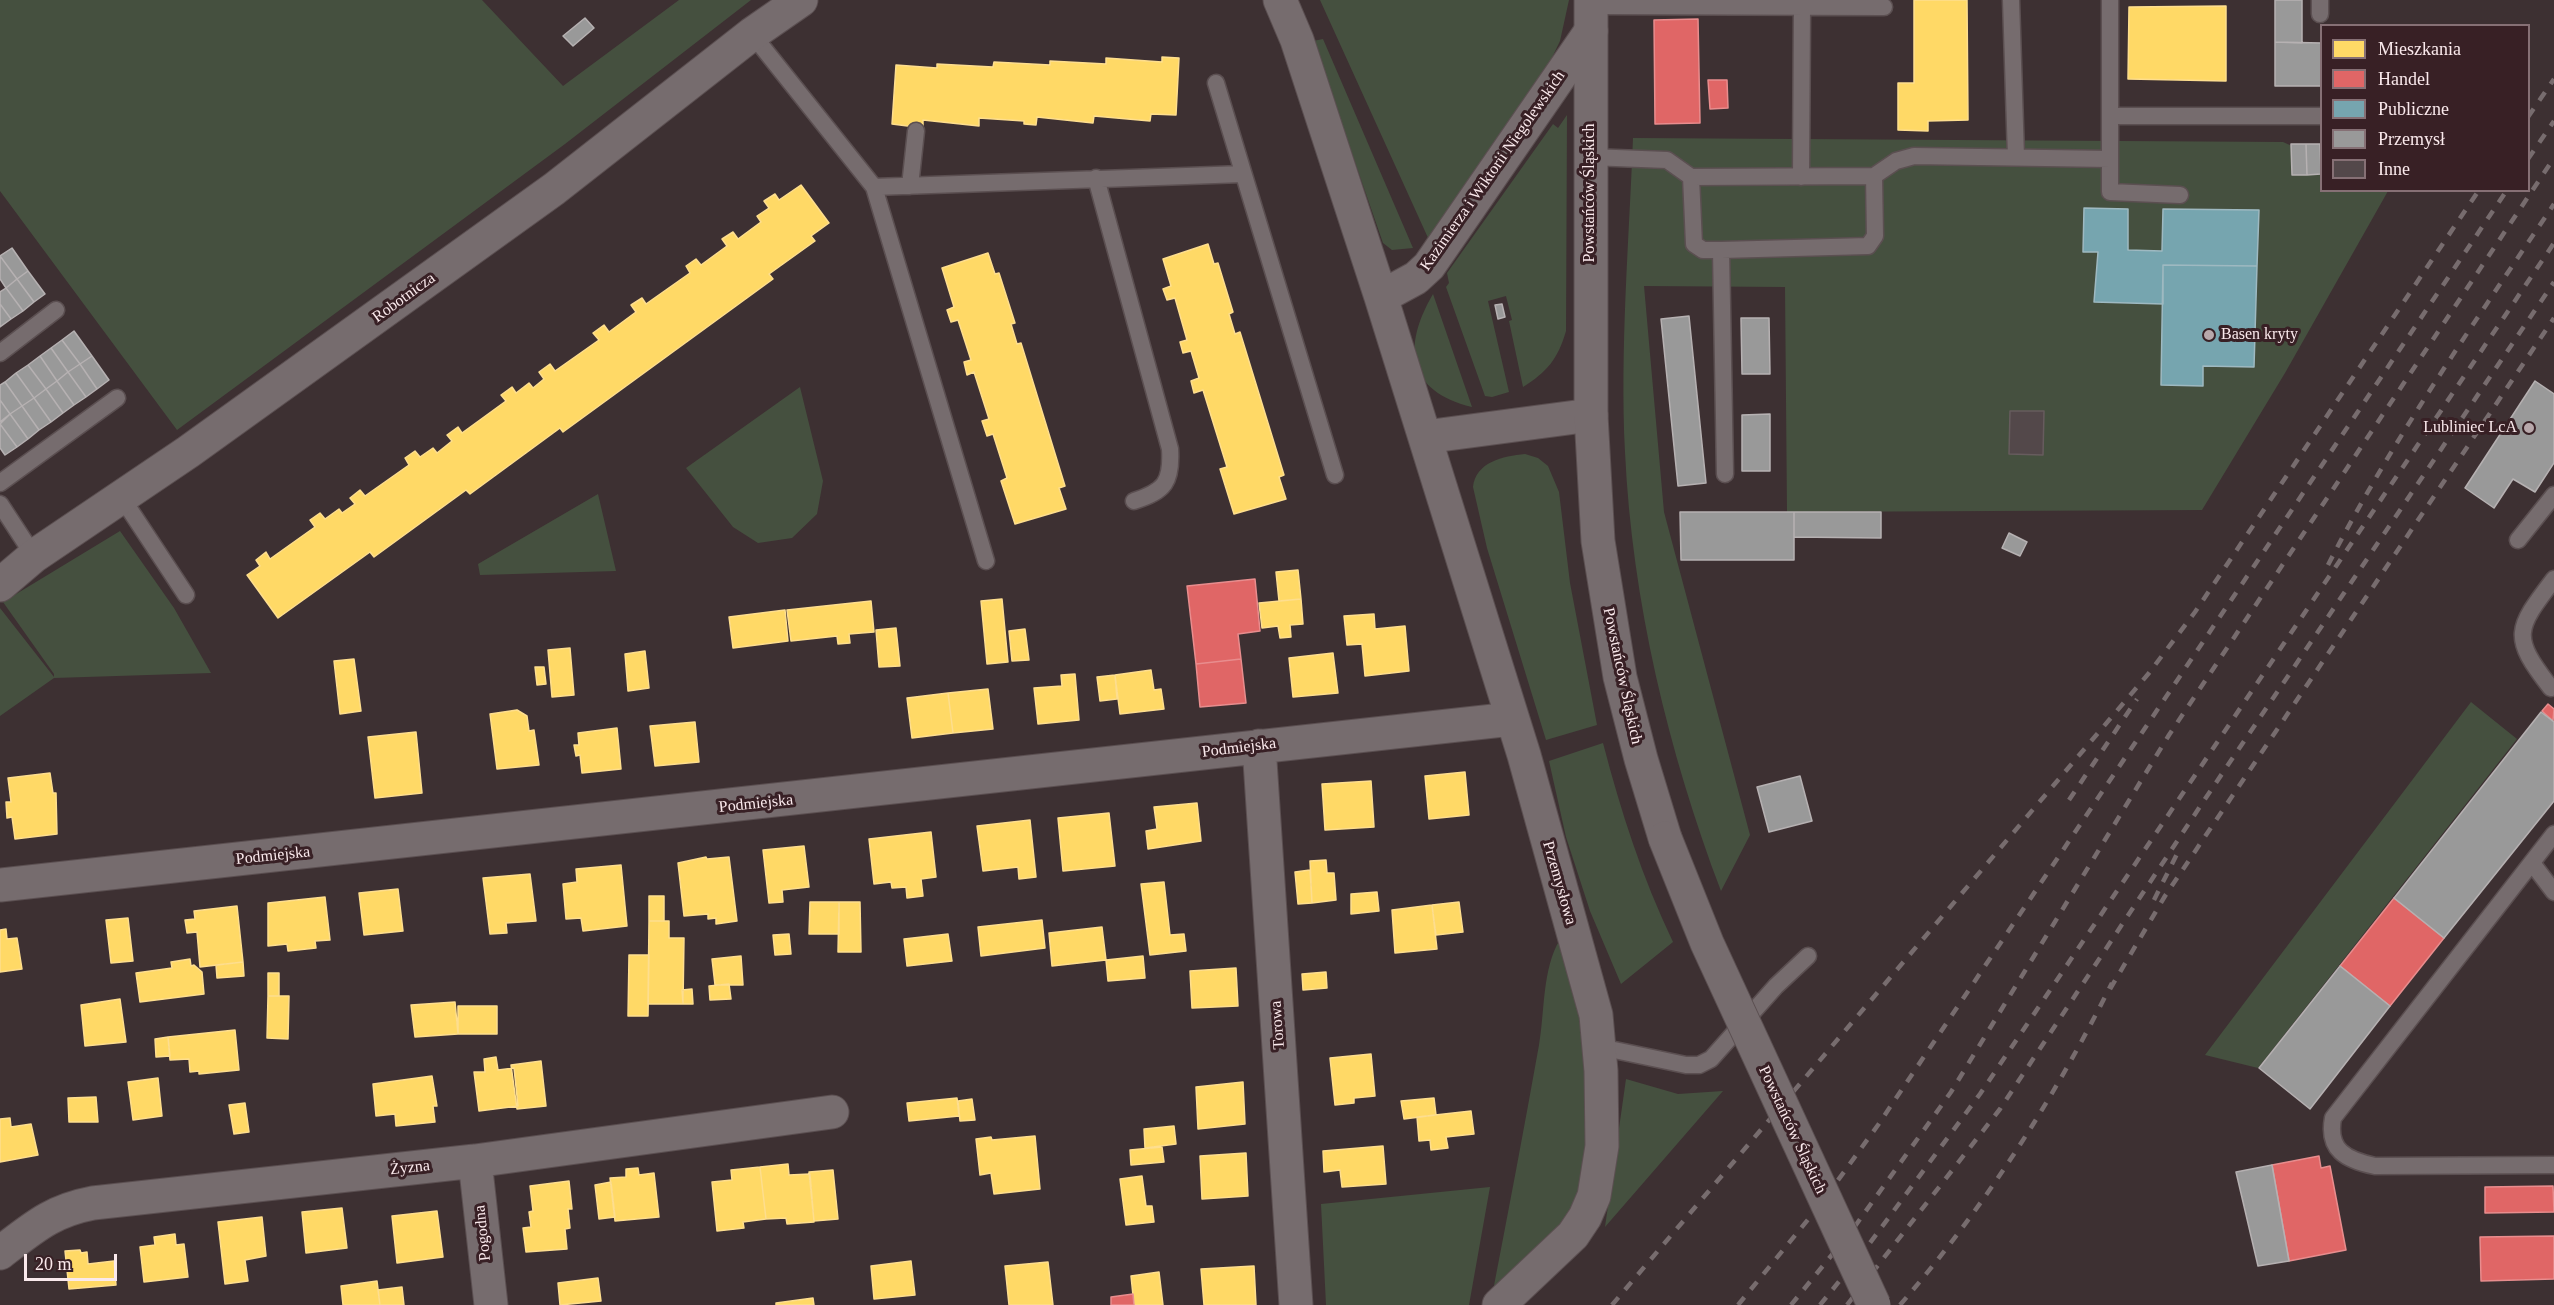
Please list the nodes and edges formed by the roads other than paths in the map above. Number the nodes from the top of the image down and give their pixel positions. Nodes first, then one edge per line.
1 (801, 0) edge
2 (1280, 0) edge
3 (2011, 0) edge
4 (2110, 0) edge
5 (1696, 3) edge
6 (1802, 7) junction
7 (1884, 7) dead end
8 (1591, 12) edge
9 (752, 34) junction
10 (1216, 83) dead end
11 (2111, 116) junction
12 (2320, 116) edge
13 (916, 131) dead end
14 (1590, 157) junction
15 (2016, 157) junction
16 (2110, 159) junction
17 (1243, 174) junction
18 (1874, 176) junction
19 (1691, 177) junction
20 (1801, 177) junction
21 (1096, 178) junction
22 (910, 186) junction
23 (874, 187) junction
24 (2180, 195) dead end
25 (1721, 250) junction
26 (1381, 297) junction
27 (56, 310) dead end
28 (0, 353) edge
29 (117, 398) dead end
30 (1591, 415) junction
31 (1425, 437) junction
32 (1725, 474) dead end
33 (1335, 475) dead end
34 (0, 483) edge
35 (2554, 495) edge
36 (122, 498) junction
37 (1134, 501) dead end
38 (0, 504) edge
39 (2518, 540) dead end
40 (34, 556) junction
41 (986, 561) dead end
42 (2554, 579) edge
43 (0, 585) edge
44 (186, 596) dead end
45 (2551, 688) dead end
46 (1512, 719) junction
47 (1259, 746) junction
48 (2554, 834) edge
49 (2532, 863) junction
50 (0, 885) edge
51 (2554, 892) edge
52 (1808, 956) dead end
53 (1600, 1047) junction
54 (832, 1112) dead end
55 (475, 1161) junction
56 (2554, 1165) edge
57 (0, 1253) edge
58 (491, 1305) edge
59 (1296, 1305) edge
60 (1500, 1305) edge
61 (1874, 1305) edge

1 - 9 street, Robotnicza
2 - 26 street
3 - 15 lane
4 - 11 lane
5 - 6 lane
5 - 8 lane
6 - 7 lane
6 - 20 lane
8 - 14 street, Powstańców Śląskich
8 - 26 street, Kazimierza i Wiktorii Niegolewskich
9 - 23 lane
9 - 36 street, Robotnicza
10 - 17 lane
11 - 12 lane
11 - 16 lane
13 - 22 lane
14 - 19 lane
14 - 30 street, Powstańców Śląskich
15 - 16 lane
15 - 18 lane
16 - 24 lane
17 - 21 lane
17 - 33 lane
18 - 20 lane
18 - 25 lane
19 - 20 lane
19 - 25 lane
21 - 22 lane
21 - 37 lane
22 - 23 lane
23 - 41 lane
25 - 32 lane
26 - 31 street
27 - 28 lane
29 - 34 lane
30 - 31 street
30 - 61 street, Powstańców Śląskich, bridge
31 - 46 street, Przemysłowa
35 - 39 lane
36 - 40 street, Robotnicza
36 - 44 lane
38 - 40 lane
40 - 43 street, Robotnicza
42 - 45 lane
46 - 47 street, Podmiejska
46 - 53 street, Przemysłowa
47 - 50 street, Podmiejska
47 - 59 street, Torowa
48 - 49 lane
49 - 51 lane
49 - 56 lane
52 - 53 lane
53 - 60 street, Przemysłowa
54 - 55 street, Żyzna
55 - 57 street, Żyzna
55 - 58 street, Pogodna

